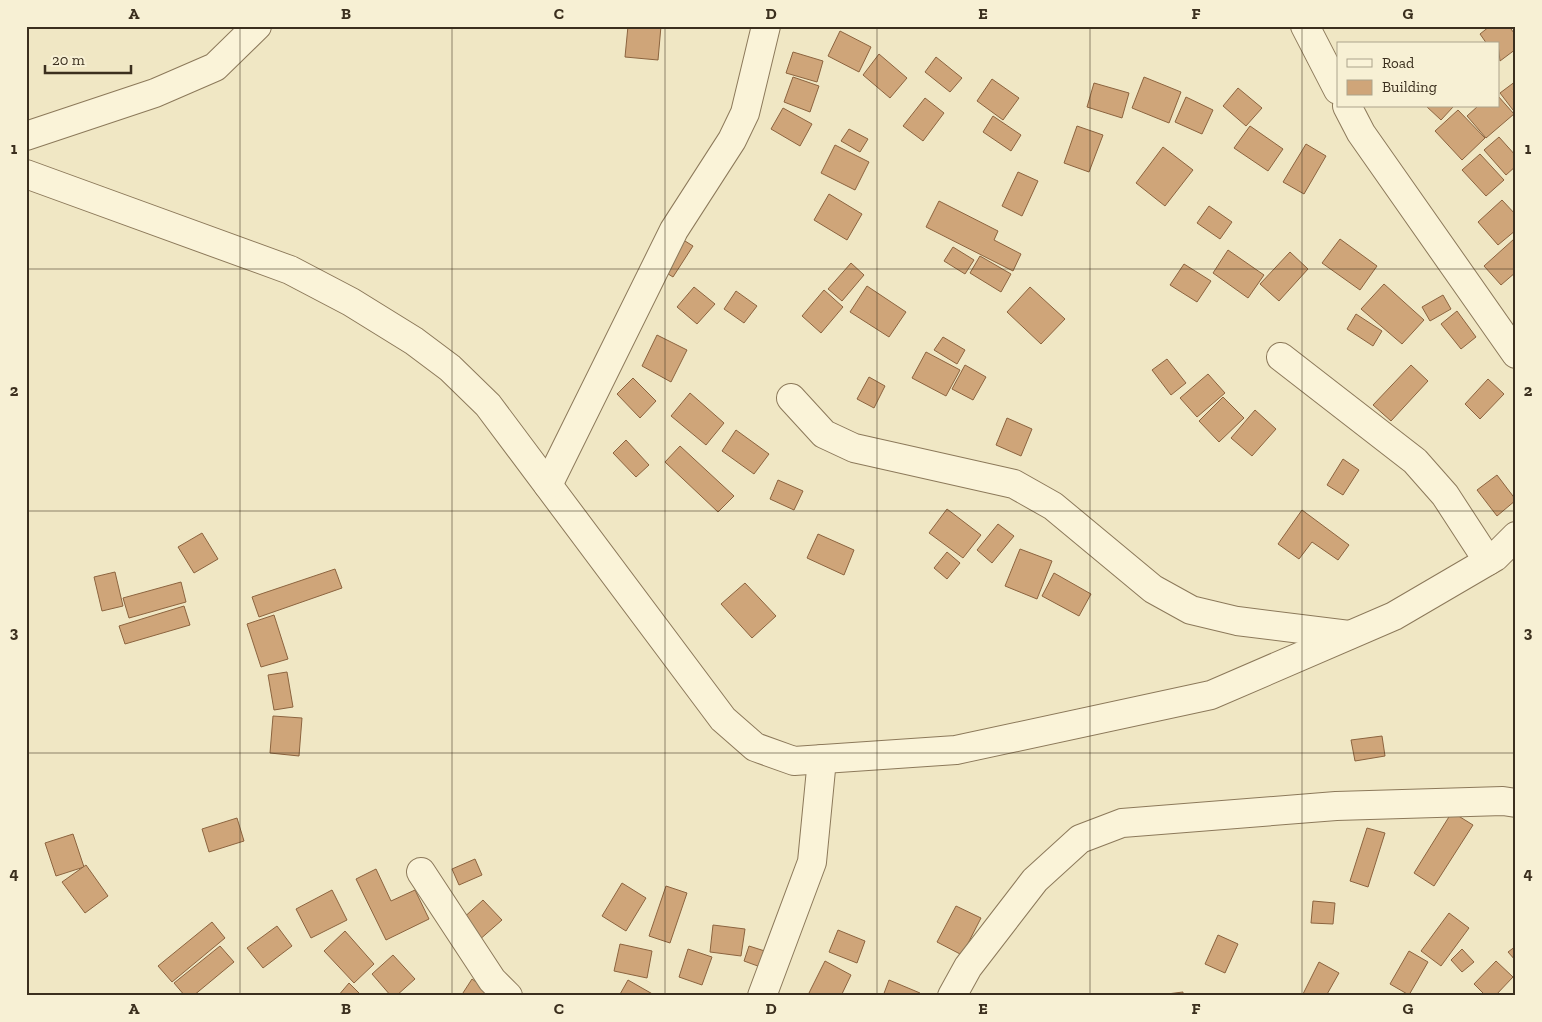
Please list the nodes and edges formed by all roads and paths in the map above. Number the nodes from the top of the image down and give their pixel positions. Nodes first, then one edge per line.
1 (257, 26) edge
2 (766, 26) edge
3 (1306, 26) edge
4 (1337, 88) edge
5 (1348, 108) edge
6 (26, 136) edge
7 (26, 174) edge
8 (1516, 354) edge
9 (1281, 357) dead end
10 (791, 398) dead end
11 (548, 484) junction
12 (1516, 536) edge
13 (1488, 561) junction
14 (1350, 636) junction
15 (822, 759) junction
16 (1516, 803) edge
17 (421, 872) dead end
18 (508, 996) edge
19 (762, 996) edge
20 (952, 996) edge

1 - 6 street
2 - 11 street
3 - 4 street
5 - 8 street
7 - 11 street
9 - 13 street
10 - 14 street
11 - 15 street
12 - 13 street
13 - 14 street
14 - 15 street
15 - 19 street
16 - 20 street
17 - 18 street

